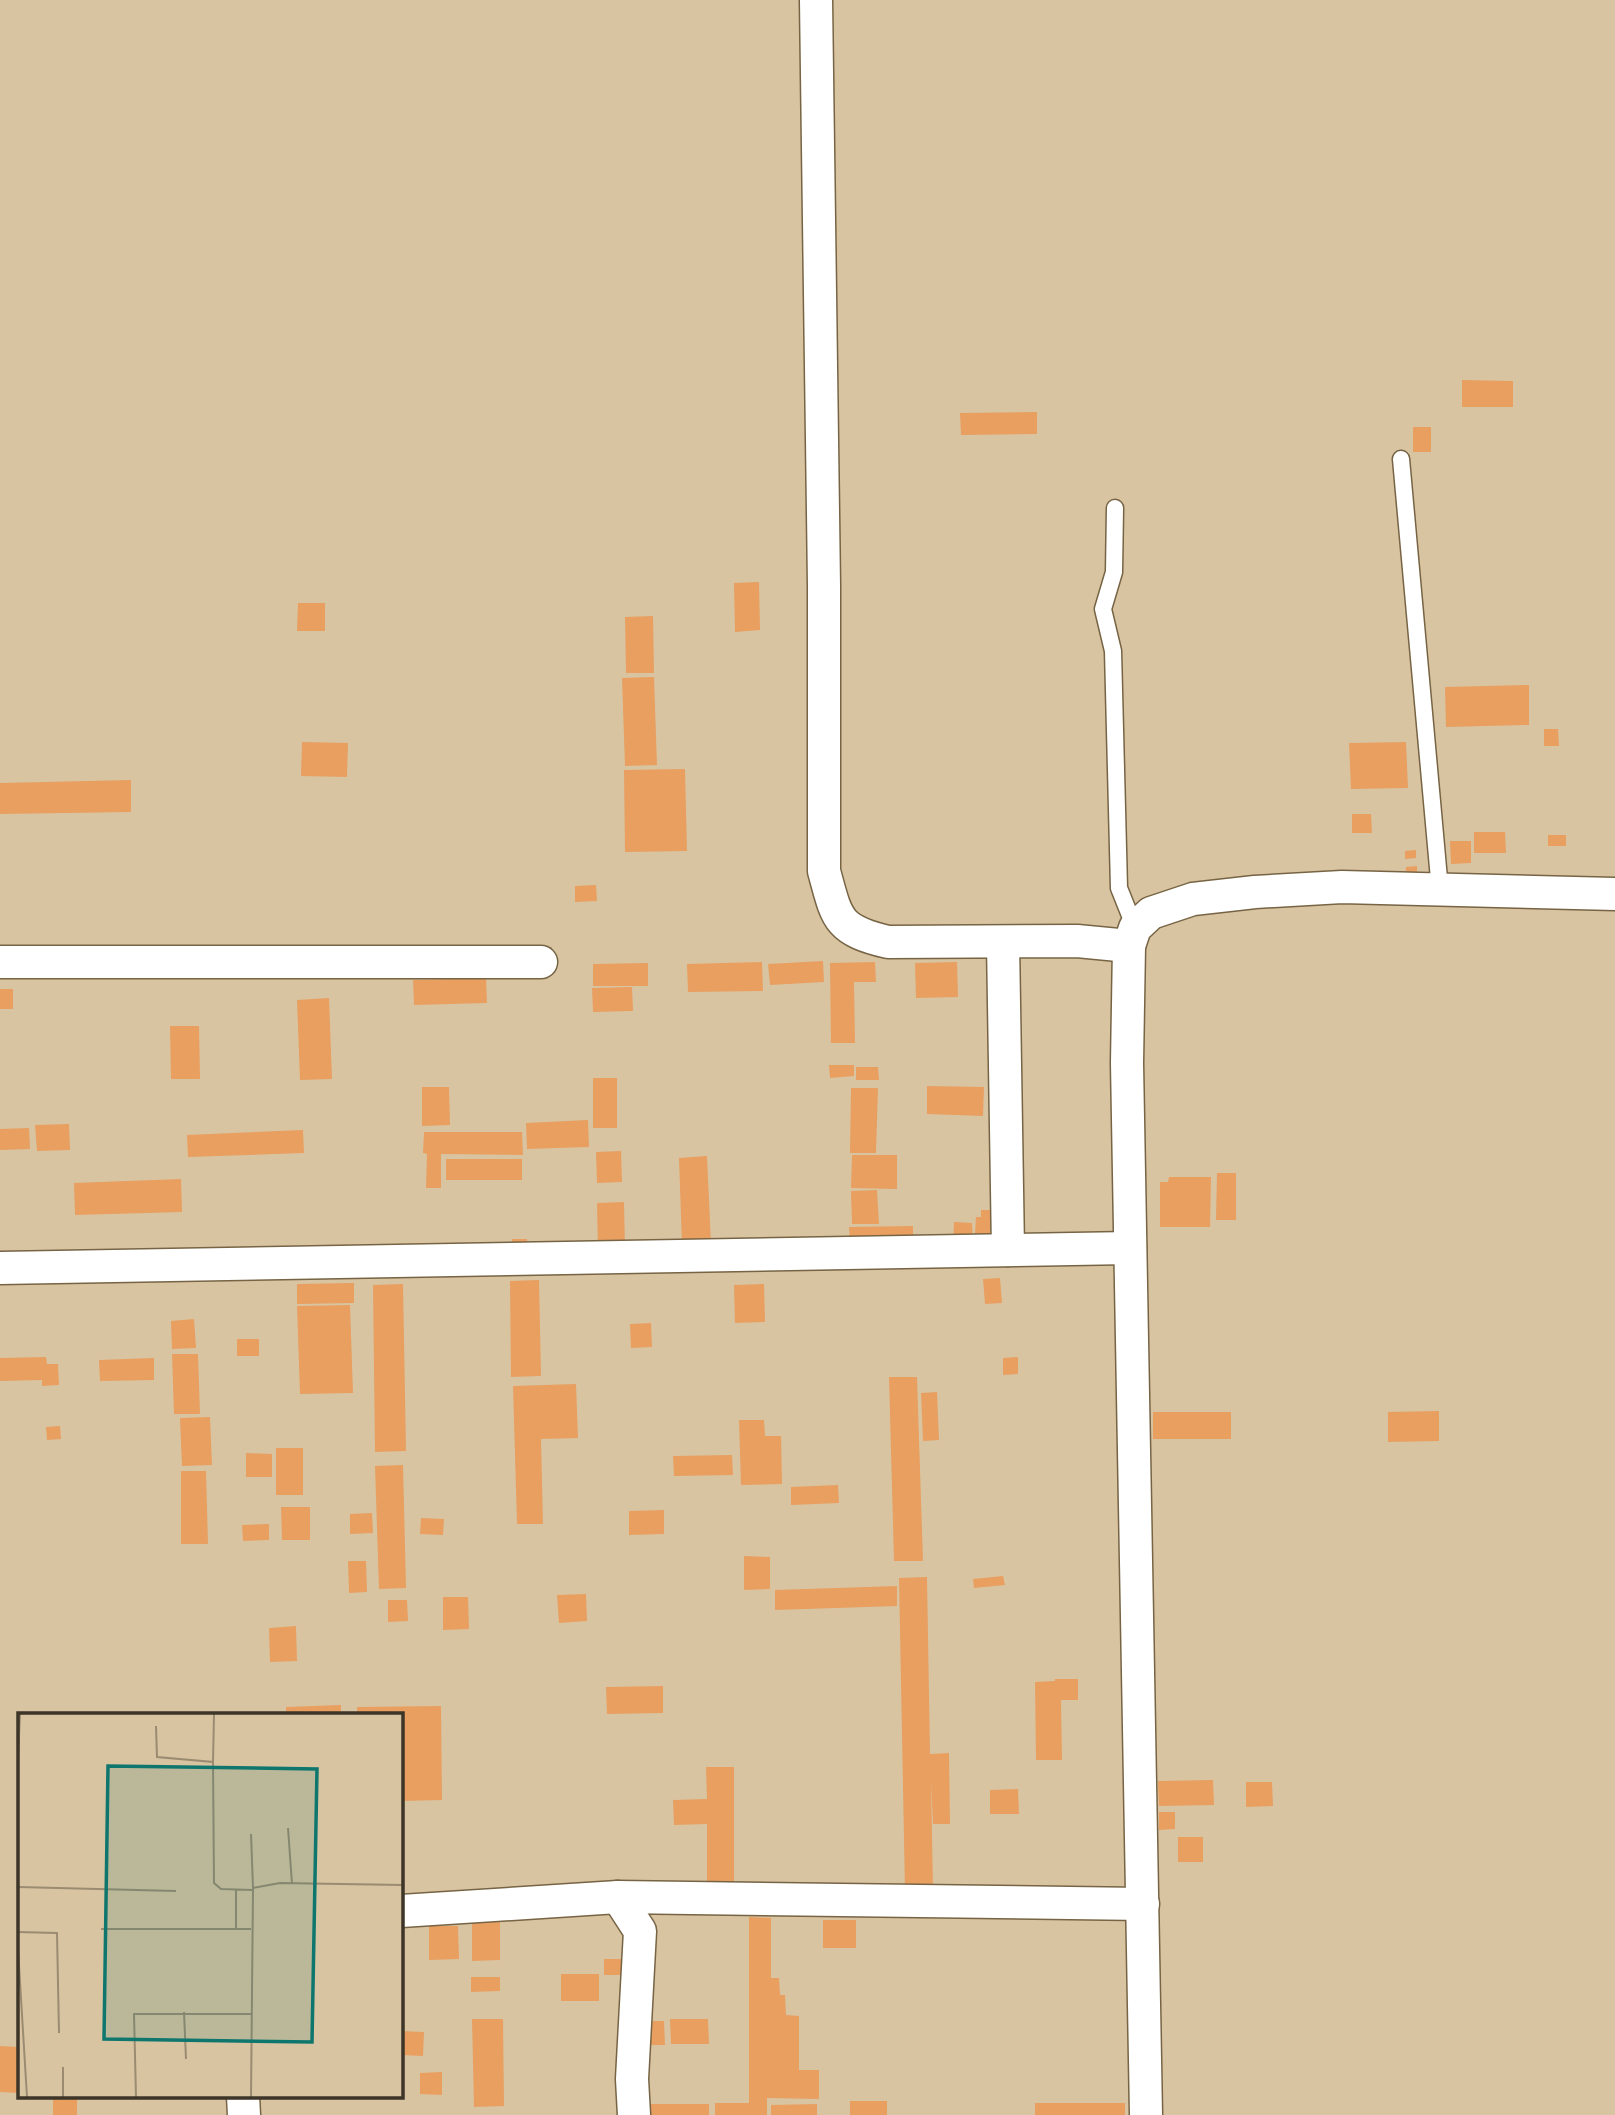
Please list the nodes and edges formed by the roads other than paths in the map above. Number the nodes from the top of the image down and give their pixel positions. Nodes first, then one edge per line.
1 (816, 0) edge
2 (1401, 459) dead end
3 (1115, 508) dead end
4 (1440, 890) junction
5 (1615, 894) edge
6 (1132, 937) junction
7 (1003, 942) junction
8 (0, 962) edge
9 (541, 962) dead end
10 (1130, 1248) junction
11 (1008, 1250) junction
12 (0, 1268) edge
13 (618, 1897) junction
14 (1143, 1904) junction
15 (402, 1911) edge
16 (634, 2115) edge
17 (1146, 2115) edge

1 - 7 street
2 - 4 lane
3 - 6 lane
4 - 5 street
4 - 6 street
6 - 7 street
6 - 10 street
7 - 11 street
8 - 9 street
10 - 11 street
10 - 14 street
11 - 12 street
13 - 14 street
13 - 15 street
13 - 16 street
14 - 17 street

